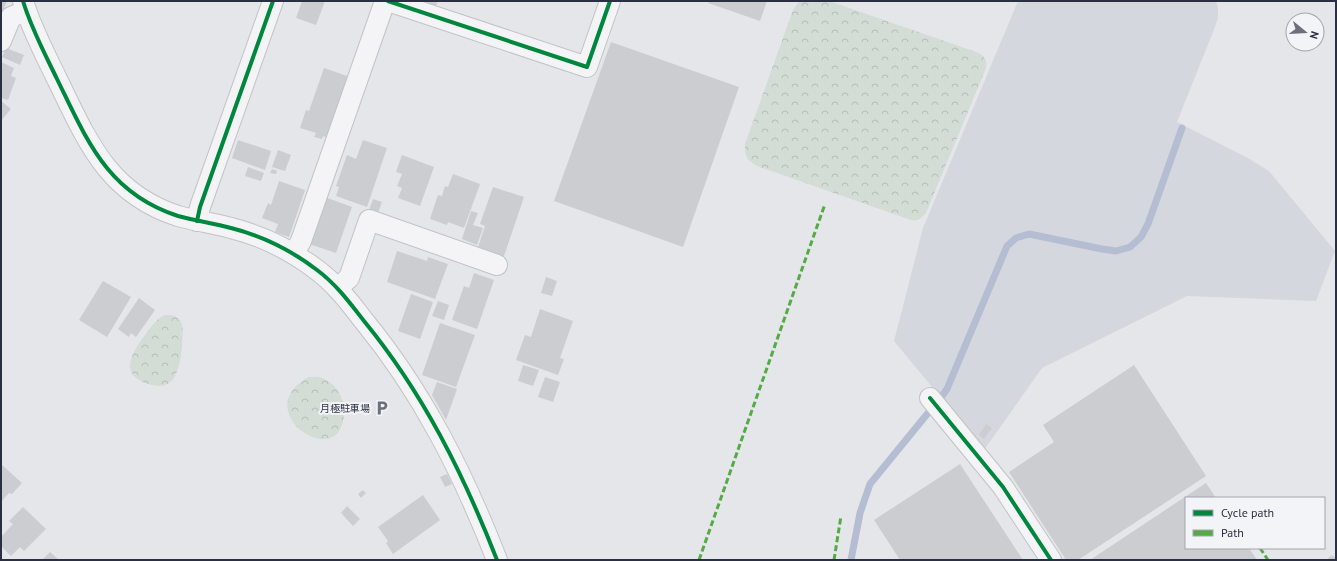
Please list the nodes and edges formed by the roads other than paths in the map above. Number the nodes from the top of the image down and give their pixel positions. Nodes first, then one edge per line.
1 (273, 1) edge
2 (386, 1) edge
3 (610, 1) edge
4 (25, 6) edge
5 (1, 41) edge
6 (197, 221) junction
7 (294, 254) junction
8 (497, 265) dead end
9 (337, 288) junction
10 (930, 398) dead end
11 (497, 560) edge
12 (1051, 560) edge

1 - 6 street
2 - 3 street
2 - 7 street
4 - 5 street
4 - 6 street
6 - 7 street
7 - 9 street
8 - 9 street
9 - 11 street
10 - 12 street

